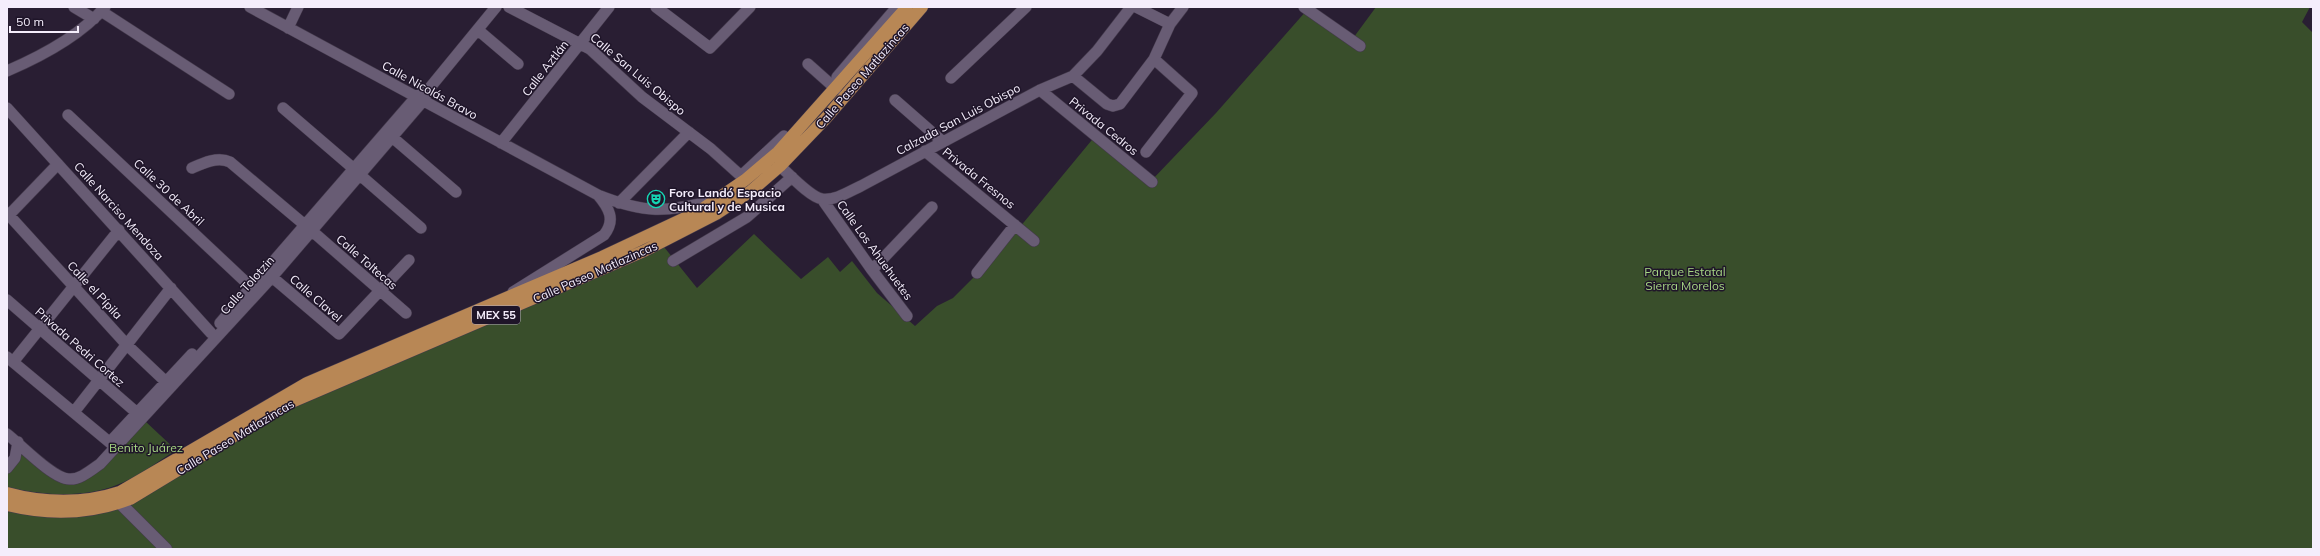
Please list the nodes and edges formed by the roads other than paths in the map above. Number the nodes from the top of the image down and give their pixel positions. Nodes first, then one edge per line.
1 (74, 7) edge
2 (250, 7) edge
3 (298, 7) edge
4 (496, 7) edge
5 (509, 7) edge
6 (609, 7) edge
7 (750, 7) edge
8 (897, 7) edge
9 (907, 7) edge
10 (922, 7) edge
11 (1026, 7) edge
12 (1130, 7) edge
13 (1136, 7) edge
14 (1183, 7) edge
15 (1304, 7) edge
16 (658, 8) edge
17 (100, 12) edge
18 (1170, 24) junction
19 (288, 28) junction
20 (478, 30) junction
21 (582, 43) junction
22 (1360, 46) dead end
23 (1154, 58) junction
24 (518, 64) dead end
25 (808, 64) dead end
26 (7, 71) edge
27 (1073, 76) junction
28 (951, 78) dead end
29 (834, 87) junction
30 (1040, 90) junction
31 (229, 94) dead end
32 (420, 99) junction
33 (895, 100) dead end
34 (7, 108) edge
35 (283, 108) dead end
36 (68, 115) dead end
37 (689, 132) junction
38 (392, 137) junction
39 (943, 142) junction
40 (501, 144) junction
41 (925, 151) junction
42 (1146, 152) dead end
43 (58, 164) junction
44 (780, 166) junction
45 (192, 168) dead end
46 (357, 172) junction
47 (792, 177) junction
48 (1152, 182) dead end
49 (456, 192) dead end
50 (598, 195) junction
51 (822, 199) junction
52 (716, 200) junction
53 (619, 203) junction
54 (932, 207) dead end
55 (8, 215) edge
56 (1015, 225) junction
57 (309, 228) junction
58 (421, 228) dead end
59 (119, 230) junction
60 (1034, 241) dead end
61 (409, 260) dead end
62 (673, 261) dead end
63 (872, 270) junction
64 (977, 273) dead end
65 (272, 277) junction
66 (74, 286) junction
67 (252, 287) junction
68 (171, 288) junction
69 (381, 290) junction
70 (504, 299) junction
71 (7, 300) edge
72 (406, 313) dead end
73 (907, 316) dead end
74 (39, 329) junction
75 (211, 333) junction
76 (127, 344) junction
77 (10, 359) edge
78 (99, 380) junction
79 (166, 382) junction
80 (74, 412) junction
81 (136, 413) junction
82 (7, 434) edge
83 (18, 442) junction
84 (113, 445) junction
85 (7, 468) edge
86 (7, 493) edge
87 (120, 503) junction
88 (7, 505) edge
89 (166, 549) edge

1 - 17 street
2 - 19 street, Calle Nicolás Bravo
3 - 19 street
4 - 20 street, Calle Tolotzin
5 - 21 street, Calle San Luis Obispo
6 - 21 street, Calle Aztlán
7 - 16 street
8 - 29 street
9 - 29 highway, Calle Paseo Matlazincas / MEX 55
10 - 44 highway, Calle Paseo Matlazincas / MEX 55
11 - 28 street
12 - 27 street, Calzada San Luis Obispo
13 - 18 street
14 - 18 street
15 - 22 street
17 - 26 street
17 - 31 street
18 - 23 street
19 - 32 street, Calle Nicolás Bravo
20 - 24 street
20 - 32 street, Calle Tolotzin
21 - 37 street, Calle San Luis Obispo
21 - 40 street, Calle Aztlán
23 - 27 street
23 - 42 street
25 - 29 street
27 - 30 street, Calzada San Luis Obispo
29 - 37 street, Calle San Luis Obispo
29 - 52 highway, Calle Paseo Matlazincas / MEX 55
30 - 39 street, Calzada San Luis Obispo
30 - 48 street, Privada Cedros
32 - 38 street, Calle Tolotzin
32 - 40 street, Calle Nicolás Bravo
32 - 46 street, Calle Tolotzin
33 - 39 street
34 - 43 street, Calle Narciso Mendoza
35 - 46 street
36 - 67 street, Calle 30 de Abril
37 - 53 street
38 - 46 street, Calle Tolotzin
38 - 49 street
39 - 41 street, Calzada San Luis Obispo
40 - 50 street, Calle Nicolás Bravo
41 - 51 street, Calzada San Luis Obispo
41 - 56 street, Privada Fresnos
43 - 55 street
43 - 59 street, Calle Narciso Mendoza
44 - 47 street
44 - 87 highway, Calle Paseo Matlazincas / MEX 55
45 - 57 street, Calle Toltecas
46 - 57 street, Calle Tolotzin
46 - 58 street
47 - 51 street
47 - 62 street
50 - 53 street, Calle Nicolás Bravo
50 - 70 street, Calle Nicolás Bravo
51 - 63 street, Calle Los Ahuehuetes
52 - 53 street, Calle Nicolás Bravo
52 - 70 highway, Calle Paseo Matlazincas / MEX 55
54 - 63 street
55 - 66 street, Calle el Pípila
56 - 60 street, Privada Fresnos
56 - 64 street, Privada Fresnos
57 - 65 street, Calle Tolotzin
57 - 67 street, Calle Tolotzin
57 - 69 street, Calle Toltecas
59 - 66 street
59 - 68 street, Calle Narciso Mendoza
61 - 69 street
63 - 73 street, Calle Los Ahuehuetes
65 - 69 street, Calle Clavel
65 - 84 street, Calle Tolotzin
66 - 74 street
66 - 76 street, Calle el Pípila
67 - 75 street, Calle Tolotzin
68 - 75 street, Calle Narciso Mendoza
68 - 76 street
69 - 72 street, Calle Toltecas
70 - 86 highway, Calle Paseo Matlazincas / MEX 55
71 - 74 street, Privada Pedri Cortez
74 - 77 street
74 - 78 street, Privada Pedri Cortez
75 - 79 street, Calle Tolotzin
76 - 78 street
76 - 79 street, Calle el Pípila
77 - 80 street
78 - 80 street
78 - 81 street, Privada Pedri Cortez
79 - 81 street, Calle Tolotzin
80 - 84 street
81 - 84 street, Calle Tolotzin
82 - 83 street
83 - 84 street, Calle Tolotzin
83 - 85 street
87 - 88 highway, Calle Paseo Matlazincas / MEX 55
87 - 89 street

